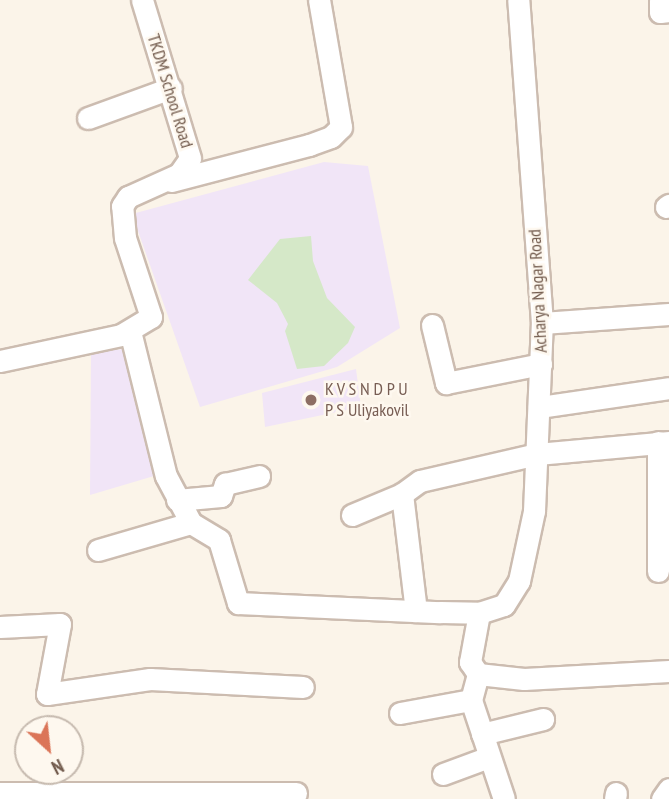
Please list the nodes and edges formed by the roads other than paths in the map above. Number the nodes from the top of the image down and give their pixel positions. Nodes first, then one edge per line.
1 (142, 0) edge
2 (319, 0) edge
3 (518, 0) edge
4 (660, 0) edge
5 (669, 11) edge
6 (171, 88) junction
7 (88, 118) dead end
8 (168, 182) junction
9 (669, 314) edge
10 (542, 323) junction
11 (432, 324) dead end
12 (130, 331) junction
13 (0, 361) edge
14 (541, 363) junction
15 (669, 388) edge
16 (539, 407) junction
17 (664, 442) edge
18 (537, 454) junction
19 (258, 476) dead end
20 (402, 494) junction
21 (177, 500) junction
22 (352, 515) dead end
23 (191, 523) junction
24 (98, 550) dead end
25 (658, 571) dead end
26 (416, 611) junction
27 (479, 612) junction
28 (0, 627) edge
29 (669, 671) edge
30 (478, 674) junction
31 (303, 687) dead end
32 (471, 700) junction
33 (400, 713) dead end
34 (543, 719) dead end
35 (482, 734) junction
36 (489, 757) junction
37 (443, 774) dead end
38 (669, 789) edge
39 (0, 793) edge
40 (296, 793) dead end
41 (90, 795) edge
42 (504, 799) edge
43 (662, 799) edge

1 - 6 street, TKDM School Road
2 - 8 street
3 - 10 street, Acharya Nagar Road
4 - 5 street
6 - 7 street
6 - 8 street, TKDM School Road
8 - 12 street
9 - 10 street
10 - 14 street, Acharya Nagar Road
11 - 14 street
12 - 13 street
12 - 21 street
14 - 16 street, Acharya Nagar Road
15 - 16 street
16 - 18 street, Acharya Nagar Road
17 - 18 street
17 - 25 street
18 - 20 street
18 - 27 street, Acharya Nagar Road
19 - 21 street
20 - 22 street
20 - 26 street
21 - 23 street
23 - 24 street
23 - 26 street
26 - 27 street
27 - 30 street
28 - 31 street
29 - 30 street
30 - 32 street
32 - 33 street
32 - 35 street
34 - 35 street
35 - 36 street
36 - 37 street
36 - 42 street
38 - 43 street
39 - 41 street
40 - 41 street

